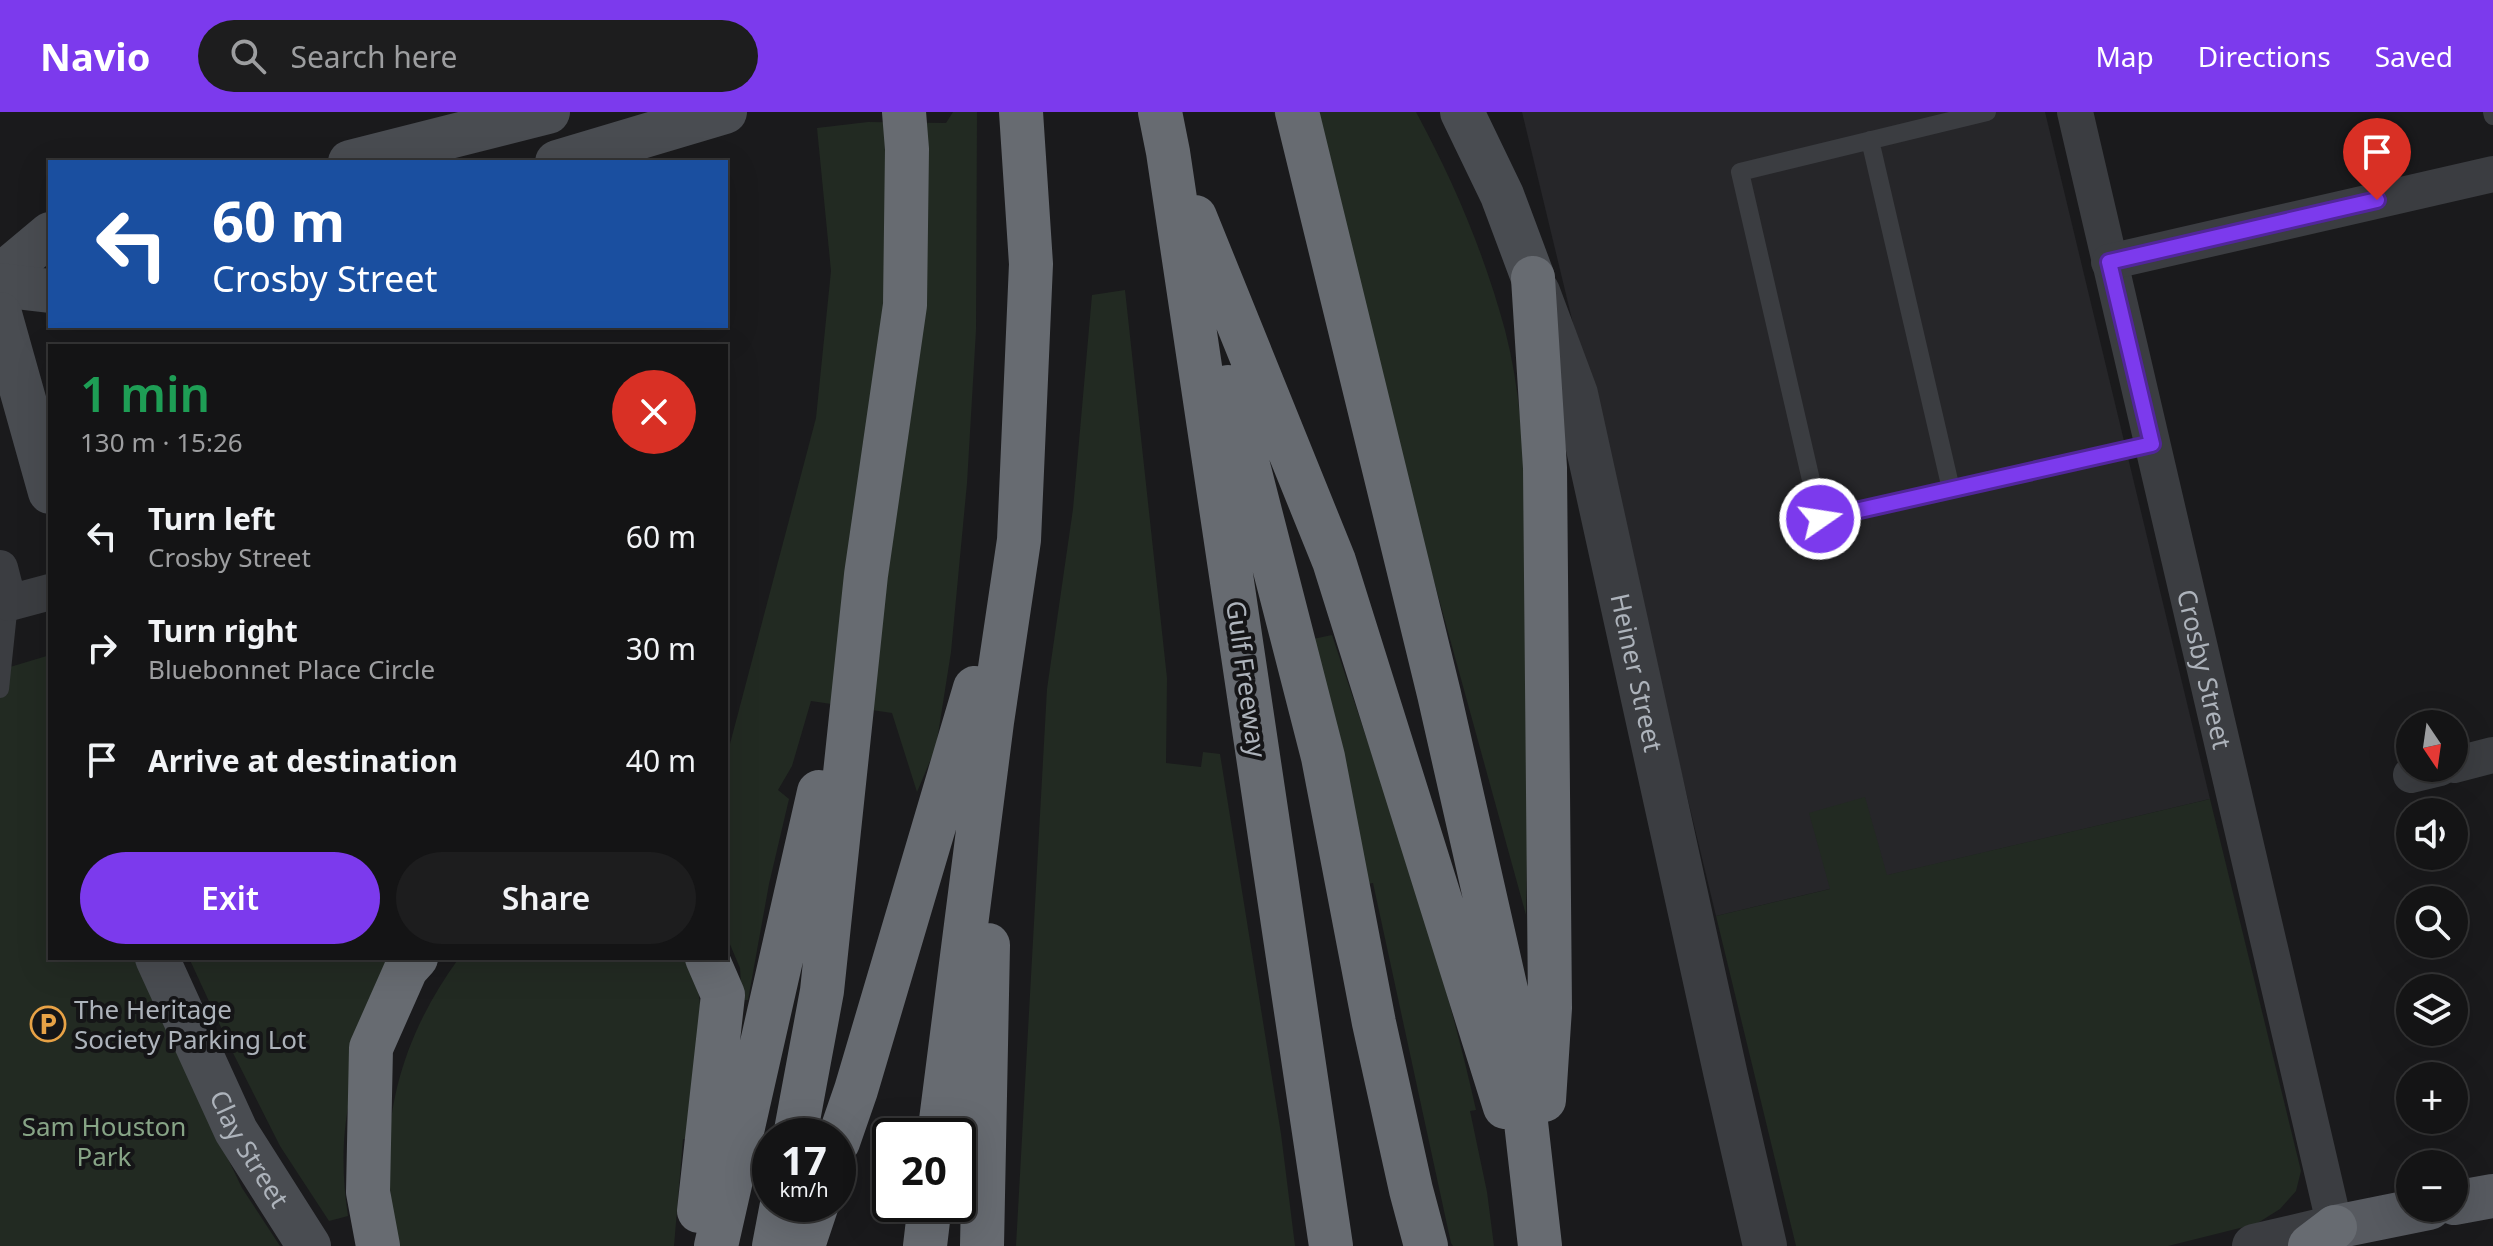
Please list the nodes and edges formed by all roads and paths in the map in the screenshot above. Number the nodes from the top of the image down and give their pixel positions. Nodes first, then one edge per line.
1 (548, 112) edge
2 (725, 112) edge
3 (904, 112) edge
4 (1021, 112) edge
5 (1297, 112) edge
6 (1987, 112) edge
7 (2075, 112) edge
8 (1473, 120) edge
9 (1164, 132) edge
10 (1870, 140) junction
11 (439, 151) edge
12 (366, 160) edge
13 (564, 160) edge
14 (2493, 174) edge
15 (48, 236) edge
16 (2109, 262) junction
17 (0, 276) edge
18 (1533, 278) junction
19 (0, 285) edge
20 (48, 291) edge
21 (0, 314) edge
22 (2152, 444) junction
23 (48, 485) edge
24 (1951, 489) junction
25 (1019, 540) junction
26 (0, 568) edge
27 (48, 593) edge
28 (3, 605) edge
29 (0, 689) edge
30 (992, 722) junction
31 (837, 754) junction
32 (2493, 755) edge
33 (2468, 761) edge
34 (158, 960) edge
35 (414, 960) edge
36 (708, 960) edge
37 (798, 1118) edge
38 (846, 1118) edge
39 (941, 1118) edge
40 (2493, 1196) edge
41 (2468, 1200) edge
42 (2396, 1217) edge
43 (779, 1222) edge
44 (811, 1222) edge
45 (928, 1222) edge
46 (1538, 1228) edge
47 (2322, 1236) edge
48 (309, 1246) edge
49 (378, 1246) edge
50 (696, 1246) edge
51 (716, 1246) edge
52 (774, 1246) edge
53 (803, 1246) edge
54 (925, 1246) edge
55 (982, 1246) edge
56 (1331, 1246) edge
57 (1426, 1246) edge
58 (1765, 1246) edge
59 (2254, 1246) edge

1 - 11 main road
2 - 13 main road
3 - 31 highway
4 - 25 highway
5 - 46 highway
6 - 10 lane
7 - 16 street, Crosby Street
8 - 18 main road, Heiner Street
9 - 46 highway
9 - 56 highway, Gulf Freeway
9 - 57 highway
10 - 24 lane
10 - 24 lane
11 - 12 main road
14 - 16 street
15 - 17 main road
16 - 22 street, Crosby Street
18 - 46 highway
18 - 58 street, Heiner Street
19 - 20 main road
21 - 23 main road
22 - 24 lane
22 - 47 street, Crosby Street
25 - 30 highway
25 - 38 highway
26 - 28 street
27 - 28 street
28 - 29 lane
30 - 39 highway
30 - 55 highway
31 - 37 highway
31 - 51 highway
32 - 33 street
34 - 48 main road, Clay Street
35 - 49 highway
36 - 50 highway
40 - 41 main road
42 - 47 main road
43 - 52 highway
44 - 53 highway
45 - 54 highway
47 - 59 street

